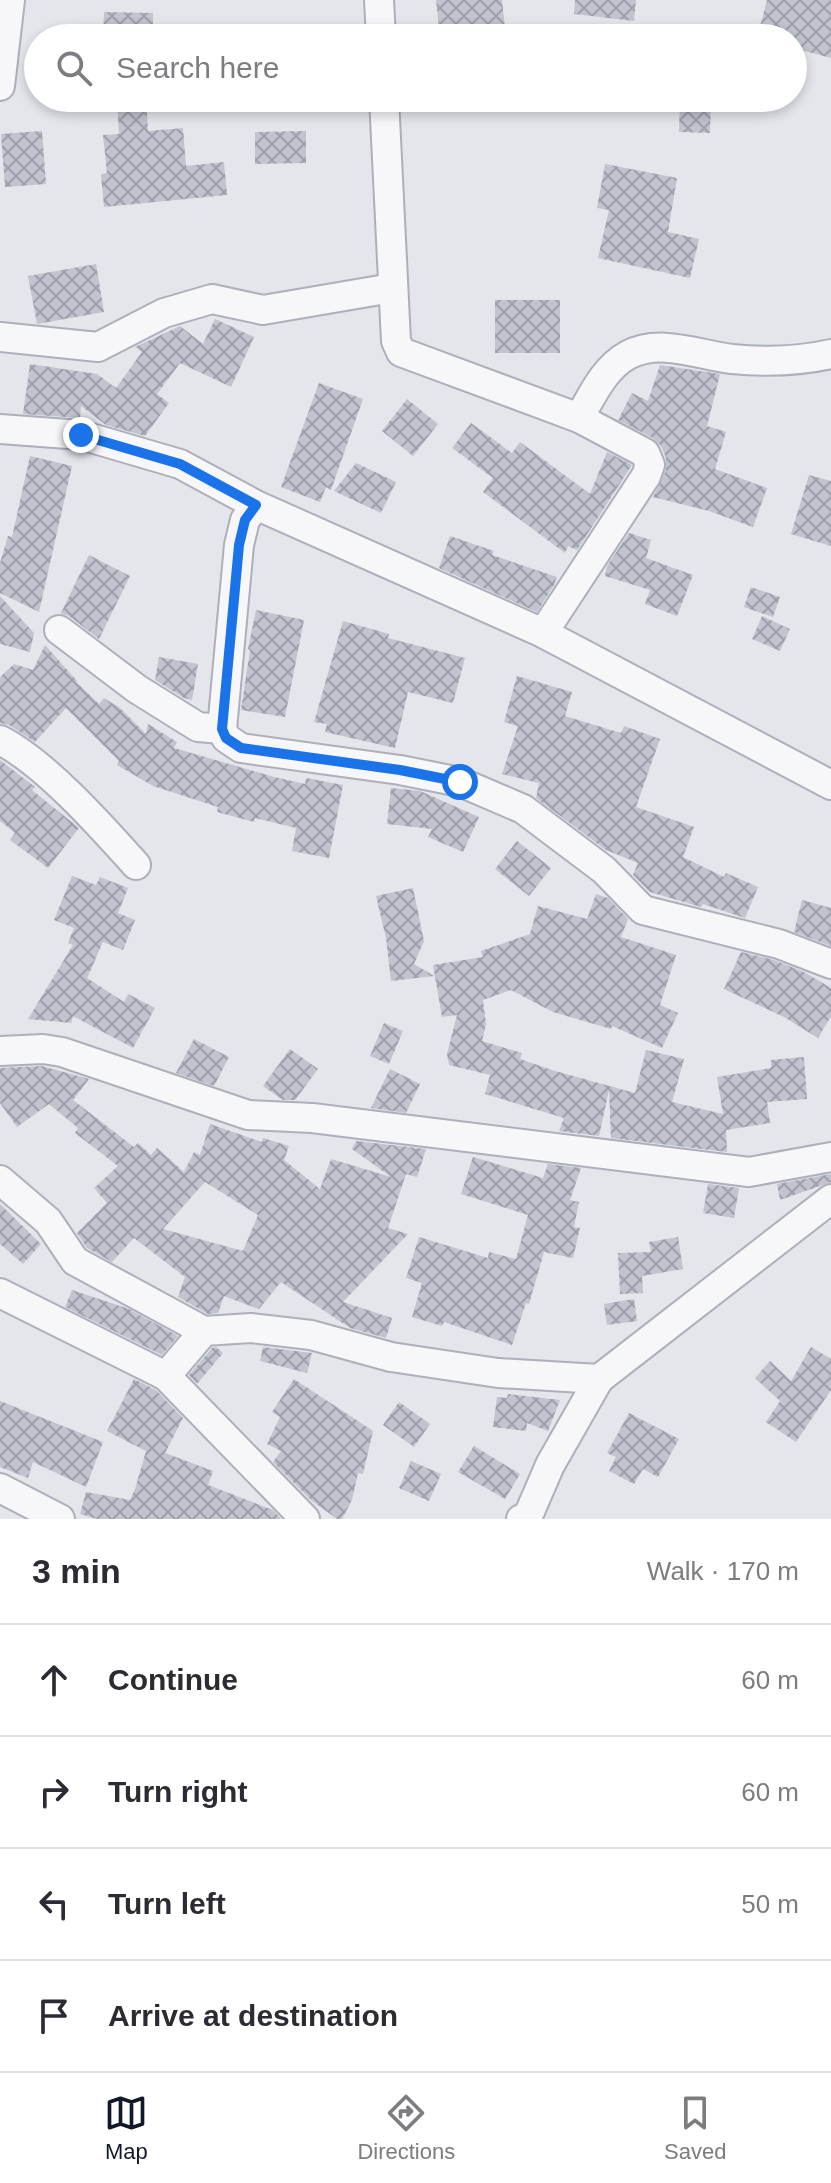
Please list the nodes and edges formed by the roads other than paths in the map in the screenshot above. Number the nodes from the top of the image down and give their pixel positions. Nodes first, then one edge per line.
1 (10, 0) edge
2 (379, 0) edge
3 (380, 24) edge
4 (0, 86) edge
5 (385, 112) edge
6 (392, 288) junction
7 (0, 337) edge
8 (831, 354) edge
9 (579, 418) junction
10 (0, 429) edge
11 (256, 505) junction
12 (59, 630) dead end
13 (543, 633) junction
14 (222, 729) junction
15 (0, 740) edge
16 (831, 785) edge
17 (136, 865) dead end
18 (831, 964) edge
19 (0, 1051) edge
20 (831, 1157) edge
21 (0, 1180) edge
22 (831, 1199) edge
23 (0, 1293) edge
24 (204, 1331) junction
25 (166, 1376) junction
26 (599, 1379) junction
27 (0, 1488) edge
28 (60, 1519) edge
29 (305, 1519) edge
30 (521, 1519) edge

1 - 4 street
2 - 3 street
5 - 6 street
6 - 7 street
6 - 9 street
8 - 9 street
9 - 13 street
10 - 11 street
11 - 13 street
11 - 14 street
12 - 14 street
13 - 16 street
14 - 18 street
15 - 17 street
19 - 20 street
21 - 24 street
22 - 26 street
23 - 25 street
24 - 25 street
24 - 26 street
25 - 29 street
26 - 30 street
27 - 28 street

